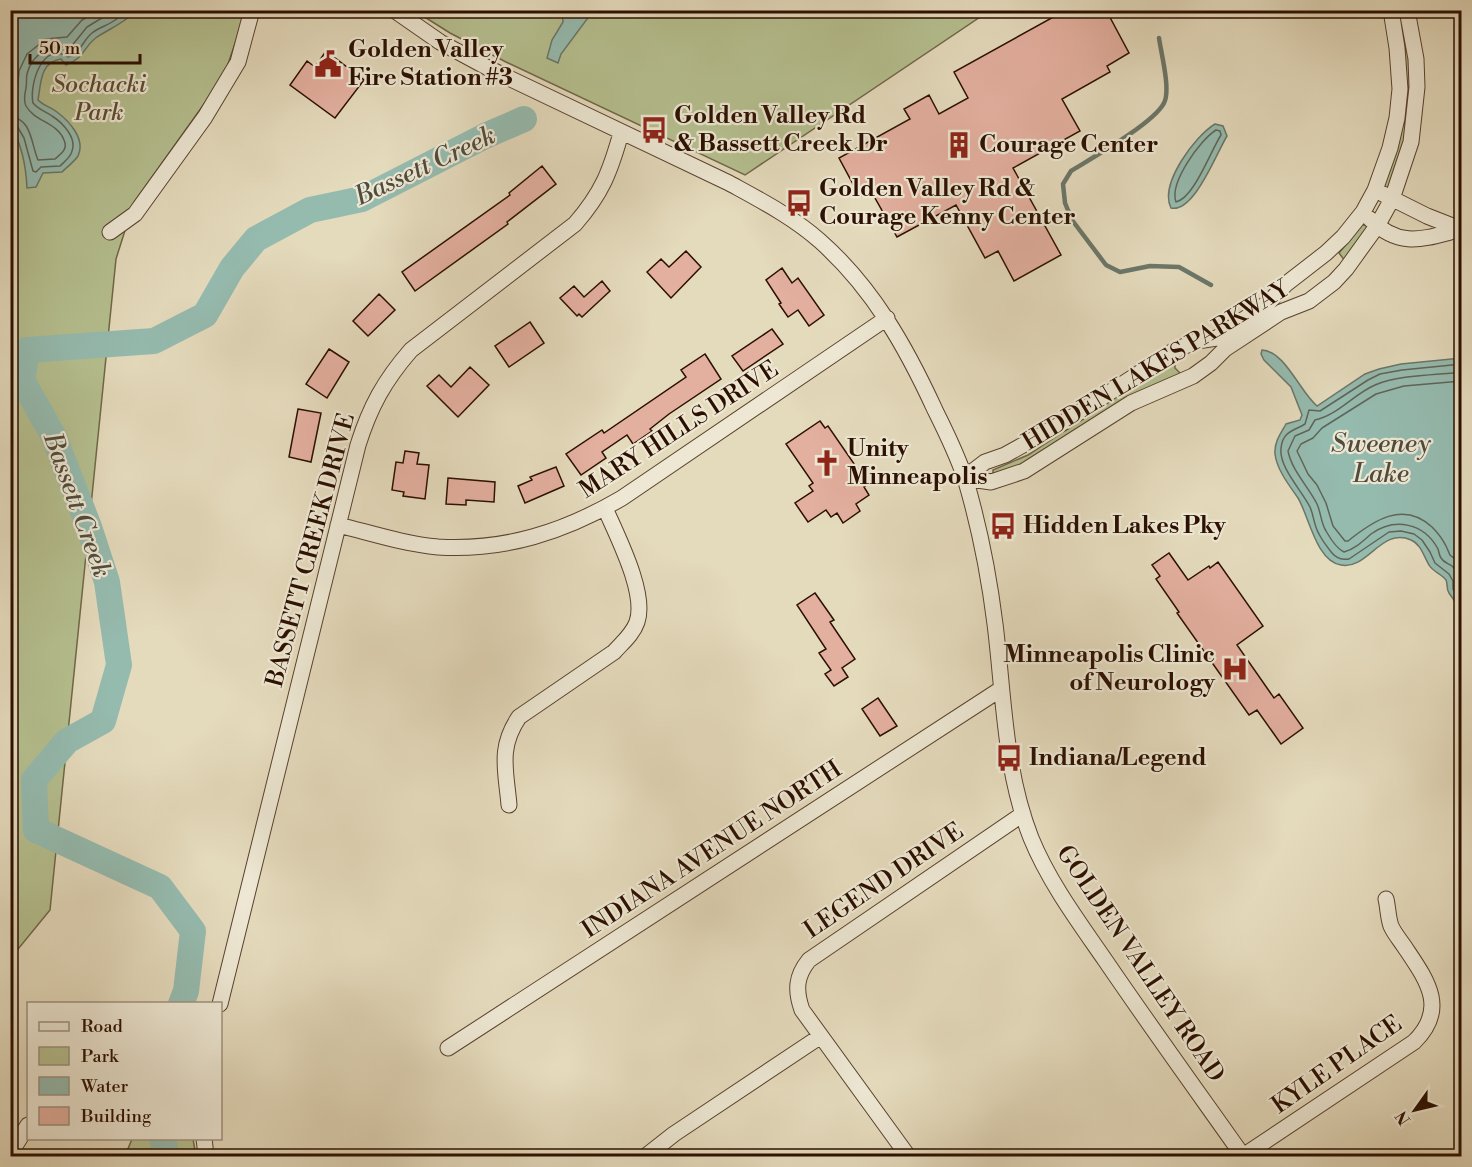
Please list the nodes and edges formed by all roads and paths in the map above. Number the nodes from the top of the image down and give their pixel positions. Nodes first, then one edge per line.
1 (252, 10) edge
2 (394, 10) edge
3 (1392, 10) edge
4 (1407, 10) edge
5 (621, 133) junction
6 (1375, 190) junction
7 (1392, 199) junction
8 (1363, 212) junction
9 (1377, 226) junction
10 (1461, 229) edge
11 (110, 232) dead end
12 (887, 318) junction
13 (964, 478) junction
14 (605, 508) junction
15 (339, 525) junction
16 (1001, 689) junction
17 (508, 805) dead end
18 (1023, 814) junction
19 (1386, 898) dead end
20 (220, 1002) edge
21 (821, 1036) junction
22 (448, 1048) dead end
23 (27, 1127) edge
24 (204, 1140) edge
25 (10, 1154) edge
26 (206, 1156) edge
27 (646, 1156) edge
28 (908, 1156) edge
29 (1244, 1156) edge

1 - 11 street
2 - 5 street, GOLDEN VALLEY ROAD
3 - 6 street, HIDDEN LAKES PARKWAY
4 - 7 street, HIDDEN LAKES PARKWAY
5 - 12 street, GOLDEN VALLEY ROAD
5 - 15 street, BASSETT CREEK DRIVE
6 - 7 street
6 - 8 street, HIDDEN LAKES PARKWAY
7 - 9 street, HIDDEN LAKES PARKWAY
7 - 10 street
8 - 9 street
8 - 13 street, HIDDEN LAKES PARKWAY
9 - 10 street
9 - 13 street, HIDDEN LAKES PARKWAY
12 - 13 street, GOLDEN VALLEY ROAD
12 - 14 street, MARY HILLS DRIVE
13 - 16 street, GOLDEN VALLEY ROAD
14 - 15 street, MARY HILLS DRIVE
14 - 17 street
15 - 20 street, BASSETT CREEK DRIVE
16 - 18 street, GOLDEN VALLEY ROAD
16 - 22 street, INDIANA AVENUE NORTH
18 - 21 street, LEGEND DRIVE
18 - 29 street, GOLDEN VALLEY ROAD
19 - 29 street, KYLE PLACE
21 - 27 street
21 - 28 street, LEGEND DRIVE
23 - 25 street
24 - 26 street

